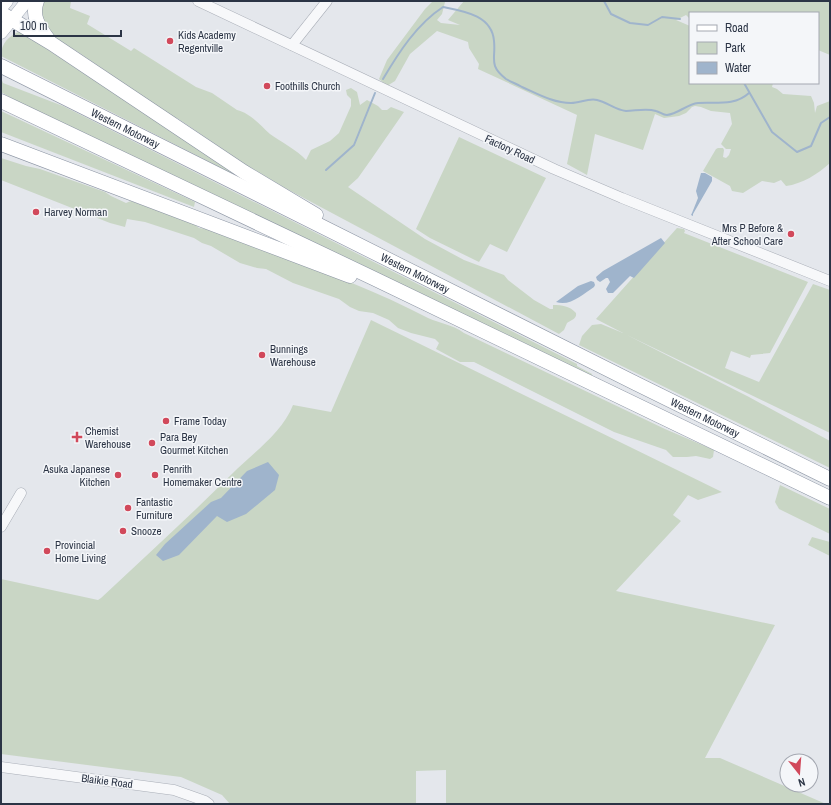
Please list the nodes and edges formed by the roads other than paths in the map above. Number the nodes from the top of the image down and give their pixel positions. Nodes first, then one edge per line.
1 (6, 1) edge
2 (27, 1) edge
3 (37, 1) edge
4 (198, 1) edge
5 (327, 1) edge
6 (1, 8) edge
7 (6, 17) edge
8 (1, 33) edge
9 (51, 43) junction
10 (292, 45) junction
11 (4, 67) edge
12 (1, 101) edge
13 (1, 144) edge
14 (357, 244) junction
15 (830, 281) edge
16 (417, 299) junction
17 (830, 478) edge
18 (21, 493) dead end
19 (830, 498) edge
20 (1, 527) edge
21 (1, 767) edge
22 (209, 804) edge

1 - 6 main road
2 - 7 main road
3 - 9 highway
4 - 10 street, Factory Road
5 - 10 street
7 - 8 main road
7 - 9 highway
9 - 14 highway
10 - 15 street, Factory Road
11 - 14 highway, Western Motorway
12 - 16 highway, Western Motorway
13 - 16 highway
14 - 17 highway, Western Motorway
16 - 19 highway, Western Motorway
18 - 20 street
21 - 22 street, Blaikie Road

